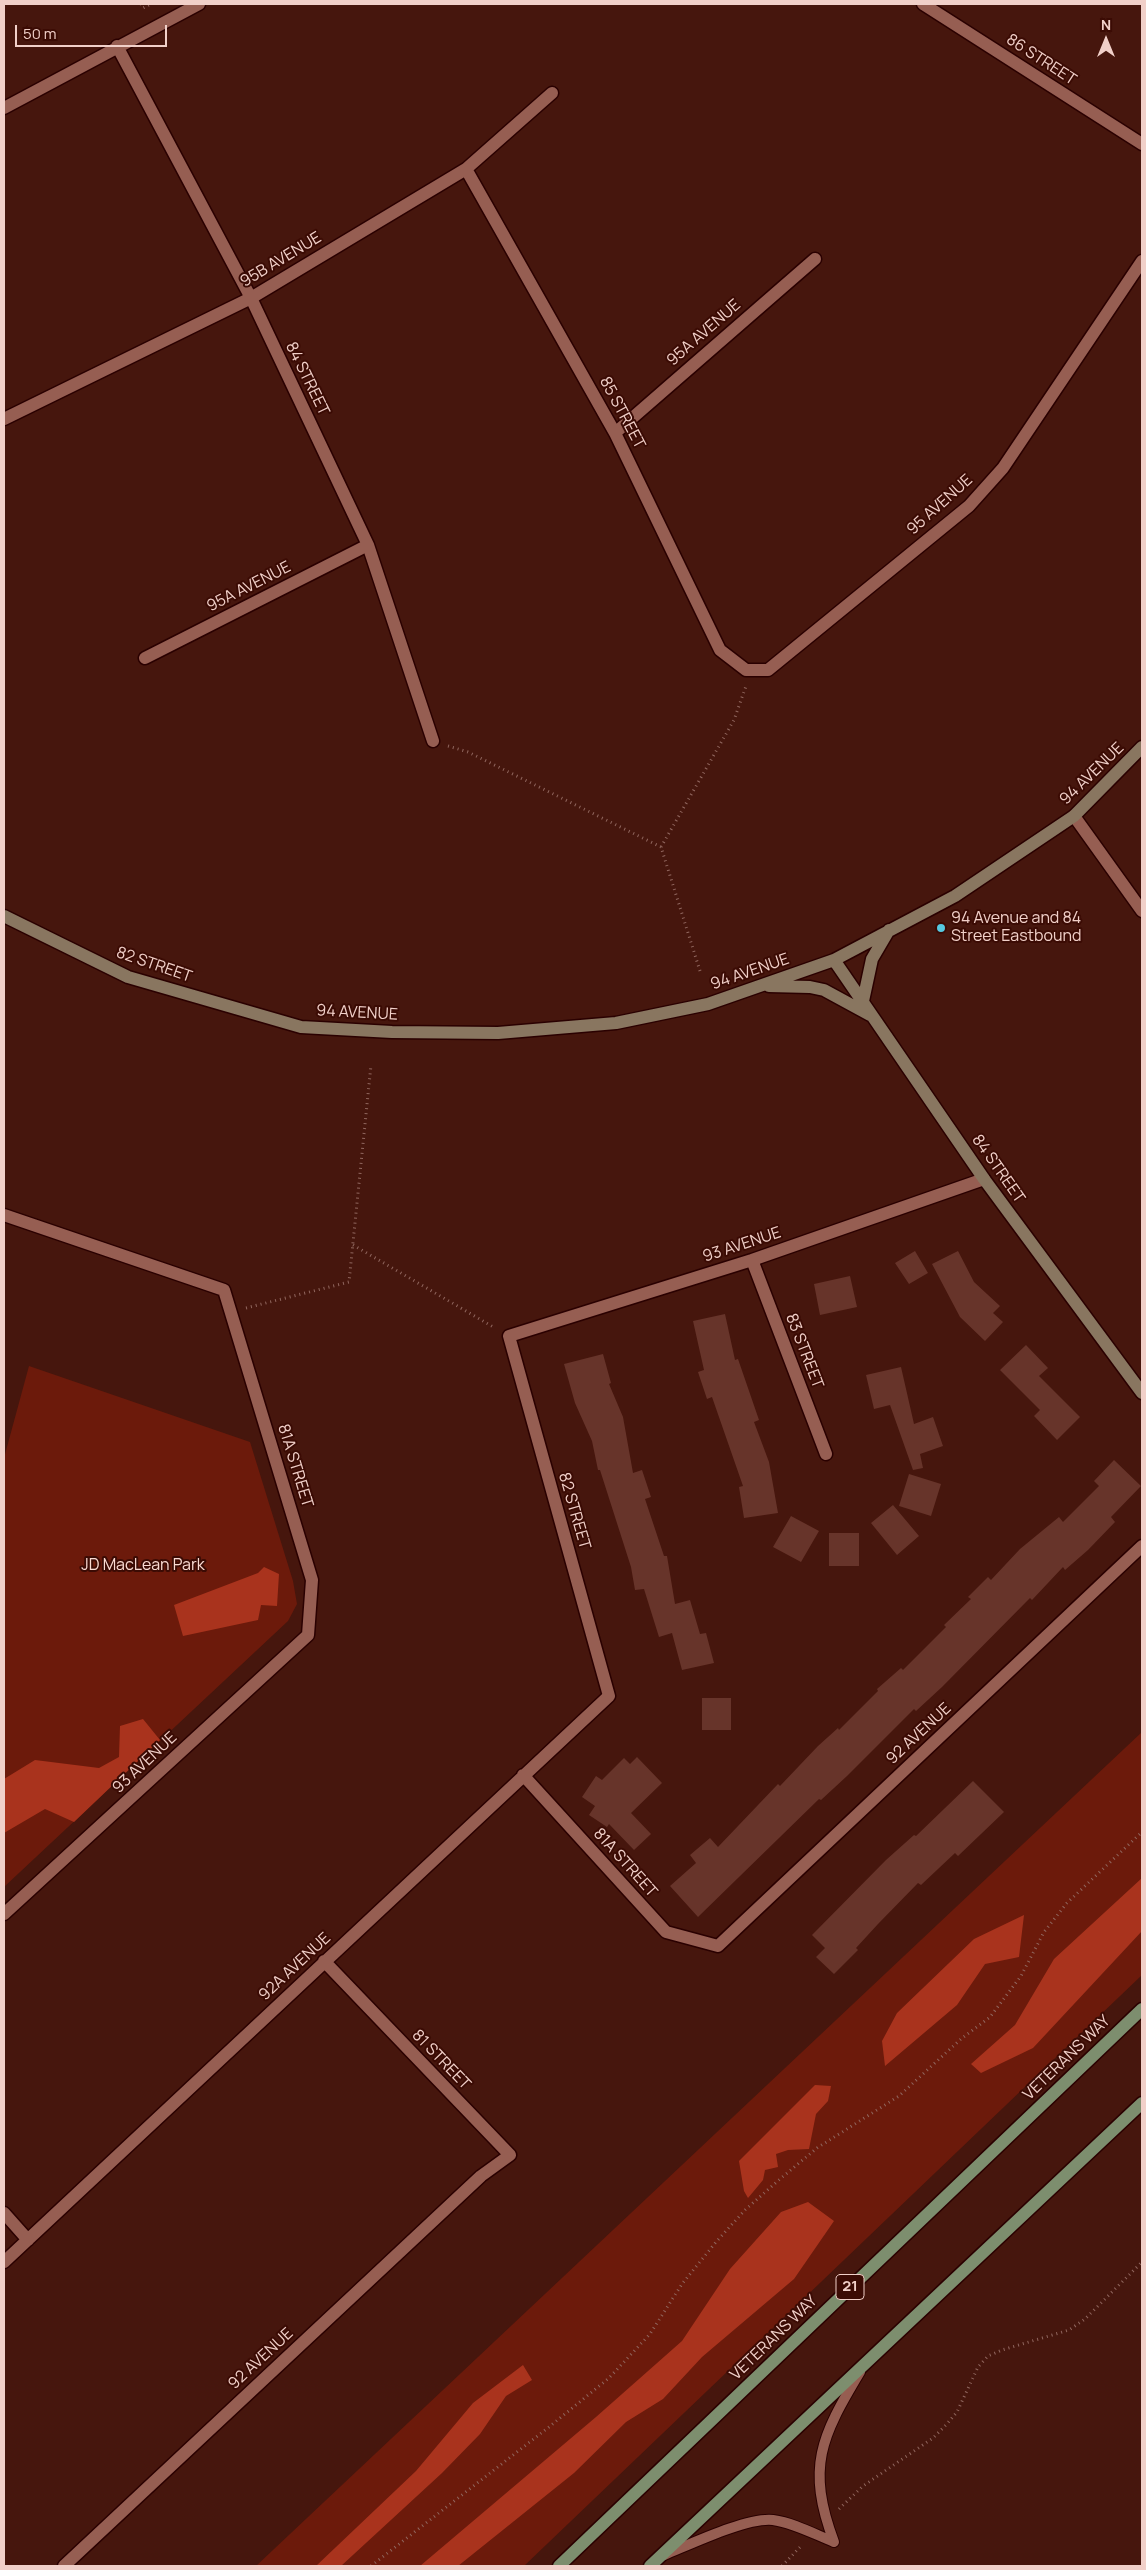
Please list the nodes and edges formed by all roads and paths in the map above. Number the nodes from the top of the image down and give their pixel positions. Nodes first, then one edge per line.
1 (151, 4) edge
2 (199, 4) edge
3 (923, 4) edge
4 (142, 6) edge
5 (117, 46) junction
6 (552, 93) dead end
7 (4, 108) edge
8 (1142, 144) edge
9 (466, 168) junction
10 (815, 259) dead end
11 (1142, 261) edge
12 (250, 298) junction
13 (4, 419) edge
14 (616, 433) junction
15 (368, 545) junction
16 (145, 658) dead end
17 (748, 670) junction
18 (433, 741) joint
19 (1142, 747) edge
20 (1074, 816) junction
21 (662, 847) junction
22 (1142, 911) edge
23 (4, 916) edge
24 (889, 930) junction
25 (834, 960) junction
26 (700, 971) dead end
27 (760, 986) junction
28 (863, 1001) junction
29 (874, 1018) junction
30 (301, 1027) joint
31 (371, 1065) dead end
32 (984, 1179) junction
33 (4, 1215) edge
34 (353, 1245) junction
35 (752, 1260) junction
36 (231, 1310) junction
37 (509, 1336) junction
38 (1142, 1394) edge
39 (826, 1454) dead end
40 (1142, 1546) edge
41 (308, 1635) joint
42 (609, 1696) joint
43 (523, 1775) junction
44 (1142, 1832) edge
45 (4, 1914) edge
46 (718, 1946) joint
47 (324, 1961) junction
48 (1142, 2009) edge
49 (1142, 2103) edge
50 (481, 2176) joint
51 (4, 2212) edge
52 (28, 2240) junction
53 (4, 2262) edge
54 (1142, 2262) edge
55 (864, 2365) junction
56 (826, 2521) junction
57 (813, 2534) junction
58 (654, 2562) edge
59 (64, 2566) edge
60 (371, 2566) edge
61 (559, 2566) edge
62 (782, 2566) edge

1 - 4 path
2 - 5 street
3 - 8 street, 86 STREET
5 - 7 street
5 - 12 street, 84 STREET
6 - 9 street, 95B AVENUE
9 - 12 street, 95B AVENUE
9 - 14 street, 85 STREET
10 - 14 street, 95A AVENUE
11 - 17 street, 95 AVENUE
12 - 13 street, 95B AVENUE
12 - 15 street, 84 STREET
14 - 17 street, 85 STREET
15 - 16 street, 95A AVENUE
15 - 18 street, 84 STREET
17 - 21 path
18 - 21 path
19 - 20 street, 94 AVENUE
20 - 22 street
20 - 24 street, 94 AVENUE
21 - 26 path
23 - 30 street, 82 STREET
24 - 25 street, 94 AVENUE
24 - 28 street
25 - 27 street, 94 AVENUE
25 - 28 street, 84 STREET
27 - 29 street
27 - 30 street, 94 AVENUE
28 - 29 street, 84 STREET
29 - 32 street, 84 STREET
31 - 34 path
32 - 35 street, 93 AVENUE
32 - 38 street, 84 STREET
33 - 36 street
34 - 36 path
34 - 37 path
35 - 37 street, 93 AVENUE
35 - 39 street, 83 STREET
36 - 41 street, 81A STREET
37 - 42 street, 82 STREET
40 - 46 street, 92 AVENUE
41 - 45 street, 93 AVENUE
42 - 43 street, 92A AVENUE
43 - 46 street, 81A STREET
43 - 47 street, 92A AVENUE
44 - 60 path
47 - 50 street, 81 STREET
47 - 52 street, 92A AVENUE
48 - 61 main road, VETERANS WAY / 21
49 - 55 main road
50 - 59 street, 92 AVENUE
51 - 52 street
52 - 53 street, 92A AVENUE
54 - 56 path
55 - 56 lane
55 - 58 main road
56 - 57 lane
57 - 58 lane
57 - 62 path

